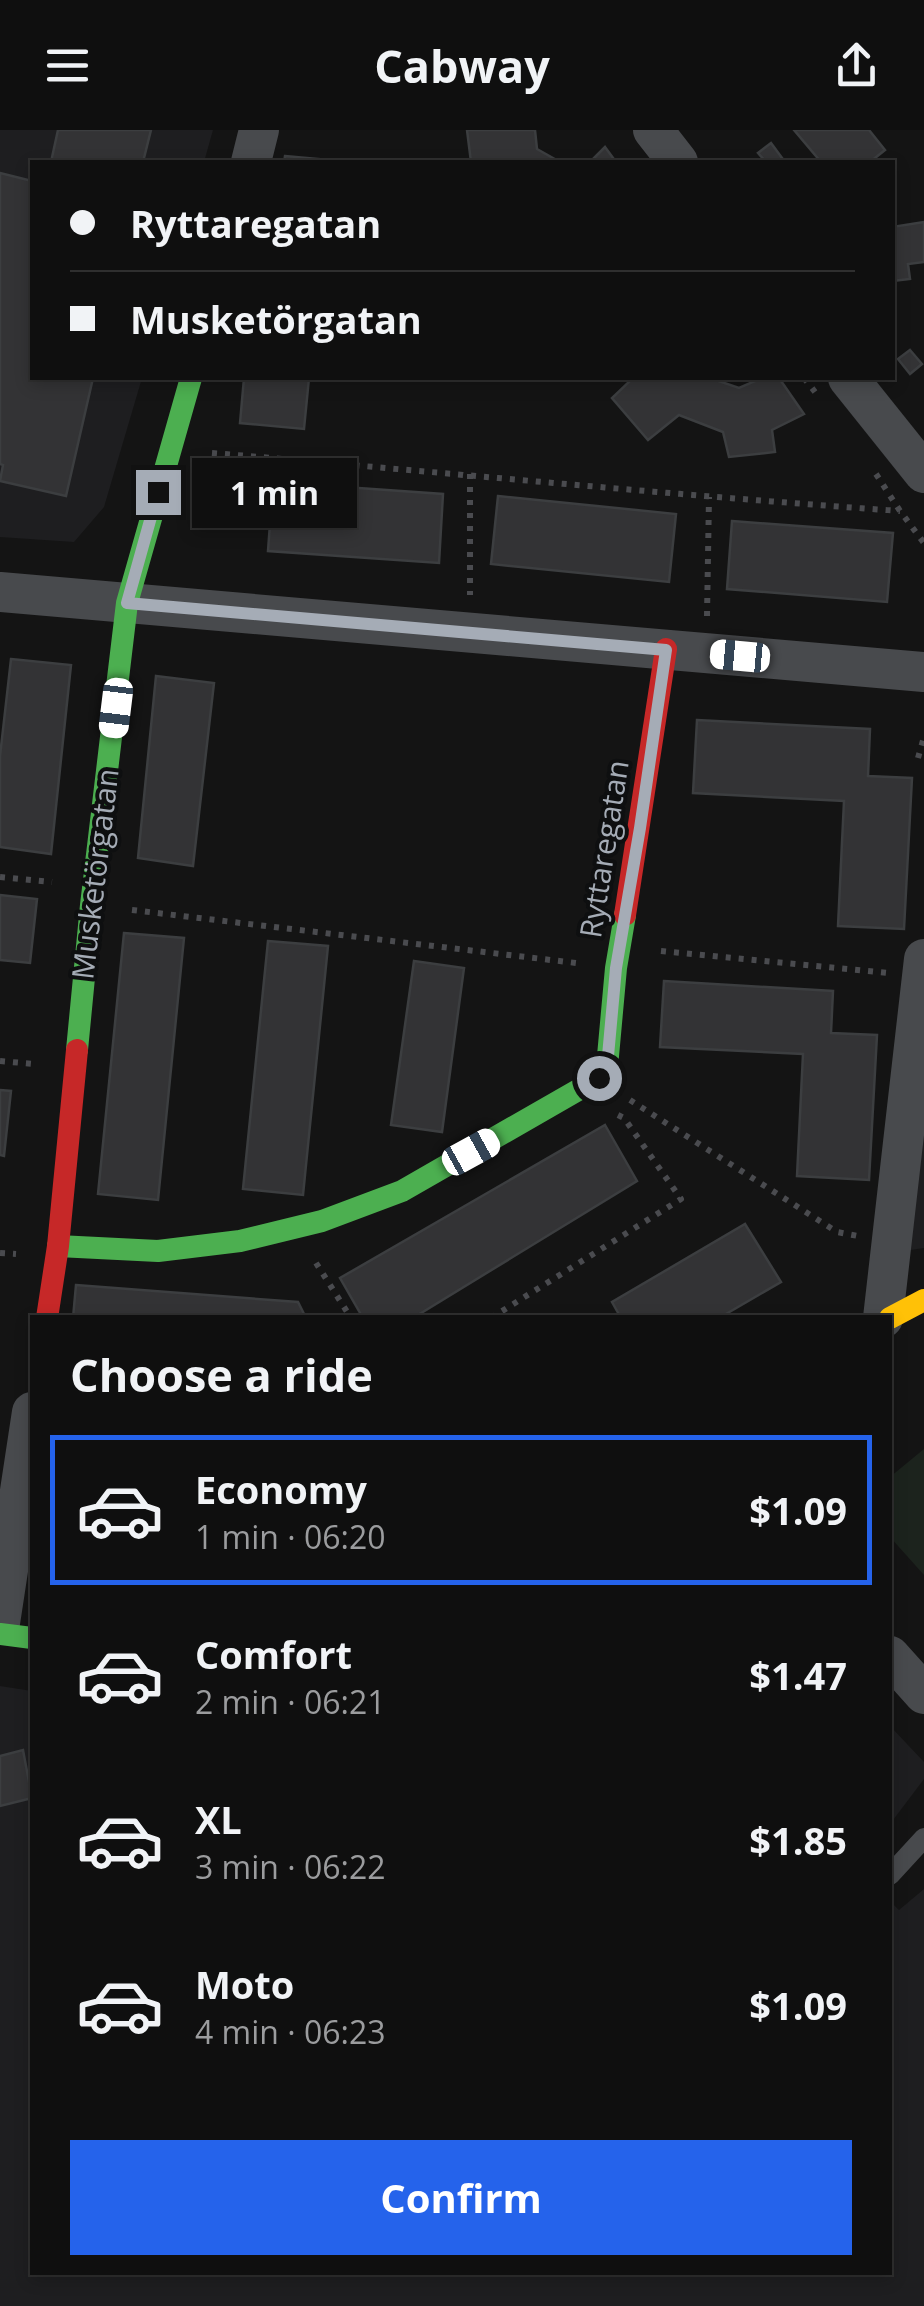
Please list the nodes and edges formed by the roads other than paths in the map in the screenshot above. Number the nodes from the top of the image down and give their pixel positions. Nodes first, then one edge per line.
1 (259, 130) edge
2 (652, 130) edge
3 (251, 160) edge
4 (676, 160) edge
5 (189, 380) edge
6 (850, 380) edge
7 (924, 473) edge
8 (0, 592) edge
9 (127, 603) junction
10 (666, 650) junction
11 (924, 672) edge
12 (923, 968) edge
13 (58, 1246) junction
14 (924, 1300) edge
15 (47, 1315) edge
16 (882, 1315) edge
17 (892, 1317) edge
18 (30, 1425) edge
19 (0, 1622) edge
20 (0, 1634) edge
21 (30, 1638) edge
22 (892, 1658) edge
23 (924, 1694) edge
24 (924, 1838) edge
25 (892, 1874) edge

1 - 3 street
2 - 4 street
5 - 9 street, Musketörgatan
6 - 7 street
8 - 9 street
9 - 10 street
9 - 13 street, Musketörgatan
10 - 11 street
10 - 13 street, Ryttaregatan
12 - 16 street
13 - 15 street, Musketörgatan
14 - 17 street
18 - 19 street
20 - 21 street
22 - 23 street
24 - 25 lane

